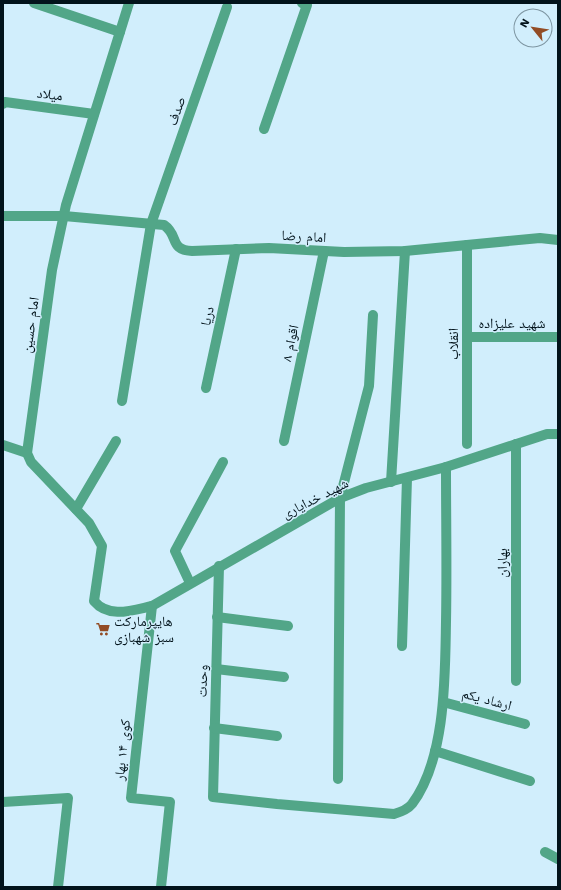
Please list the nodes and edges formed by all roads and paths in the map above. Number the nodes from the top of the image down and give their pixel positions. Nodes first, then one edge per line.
1 (34, 3) edge
2 (130, 3) edge
3 (302, 3) edge
4 (227, 7) dead end
5 (120, 32) junction
6 (3, 104) edge
7 (94, 114) junction
8 (264, 129) dead end
9 (3, 216) edge
10 (64, 216) junction
11 (151, 224) junction
12 (558, 240) edge
13 (467, 245) junction
14 (236, 249) junction
15 (324, 251) junction
16 (405, 251) junction
17 (373, 315) dead end
18 (467, 337) junction
19 (558, 337) edge
20 (206, 388) dead end
21 (122, 400) dead end
22 (558, 434) edge
23 (116, 441) dead end
24 (284, 441) dead end
25 (467, 444) dead end
26 (516, 444) junction
27 (3, 445) edge
28 (26, 453) junction
29 (223, 462) dead end
30 (446, 467) junction
31 (407, 478) junction
32 (391, 482) junction
33 (340, 498) junction
34 (76, 509) junction
35 (219, 566) junction
36 (190, 583) junction
37 (152, 606) junction
38 (217, 617) junction
39 (288, 626) dead end
40 (402, 646) dead end
41 (216, 669) junction
42 (284, 677) dead end
43 (516, 681) dead end
44 (442, 702) junction
45 (525, 724) dead end
46 (214, 728) junction
47 (277, 736) dead end
48 (435, 751) junction
49 (338, 780) dead end
50 (530, 781) dead end
51 (3, 802) edge
52 (545, 852) dead end
53 (558, 859) edge
54 (58, 887) edge
55 (161, 887) edge

1 - 5 street
2 - 5 street, امام حسین
3 - 8 street
4 - 11 street, صدف
5 - 7 street, امام حسین
6 - 7 street, میلاد
7 - 10 street, امام حسین
9 - 10 street, امام رضا
10 - 11 street, امام رضا
10 - 28 street, امام حسین
11 - 14 street, امام رضا
11 - 21 street, صدف
12 - 13 street, امام رضا
13 - 16 street, امام رضا
13 - 18 street, انقلاب
14 - 15 street, امام رضا
14 - 20 street, دریا
15 - 16 street, امام رضا
15 - 24 street, اقوام ۸
16 - 32 street
17 - 33 street
18 - 19 street, شهید علیزاده
18 - 25 street, انقلاب
22 - 26 street, شهید خدایاری
23 - 34 street
26 - 30 street, شهید خدایاری
26 - 43 street, بهاران
27 - 28 street
28 - 34 street
29 - 36 street
30 - 31 street, شهید خدایاری
30 - 44 street
31 - 32 street, شهید خدایاری
31 - 40 street
32 - 33 street, شهید خدایاری
33 - 35 street, شهید خدایاری
33 - 49 street
34 - 37 street, شهید خدایاری
35 - 36 street, شهید خدایاری
35 - 38 street, وحدت
36 - 37 street, شهید خدایاری
37 - 55 street, کوی ۱۴ بهار
38 - 39 street
38 - 41 street, وحدت
41 - 42 street
41 - 46 street, وحدت
44 - 45 street, ارشاد یکم
44 - 48 street
46 - 47 street
46 - 48 street, وحدت
48 - 50 street
51 - 54 street
52 - 53 street

